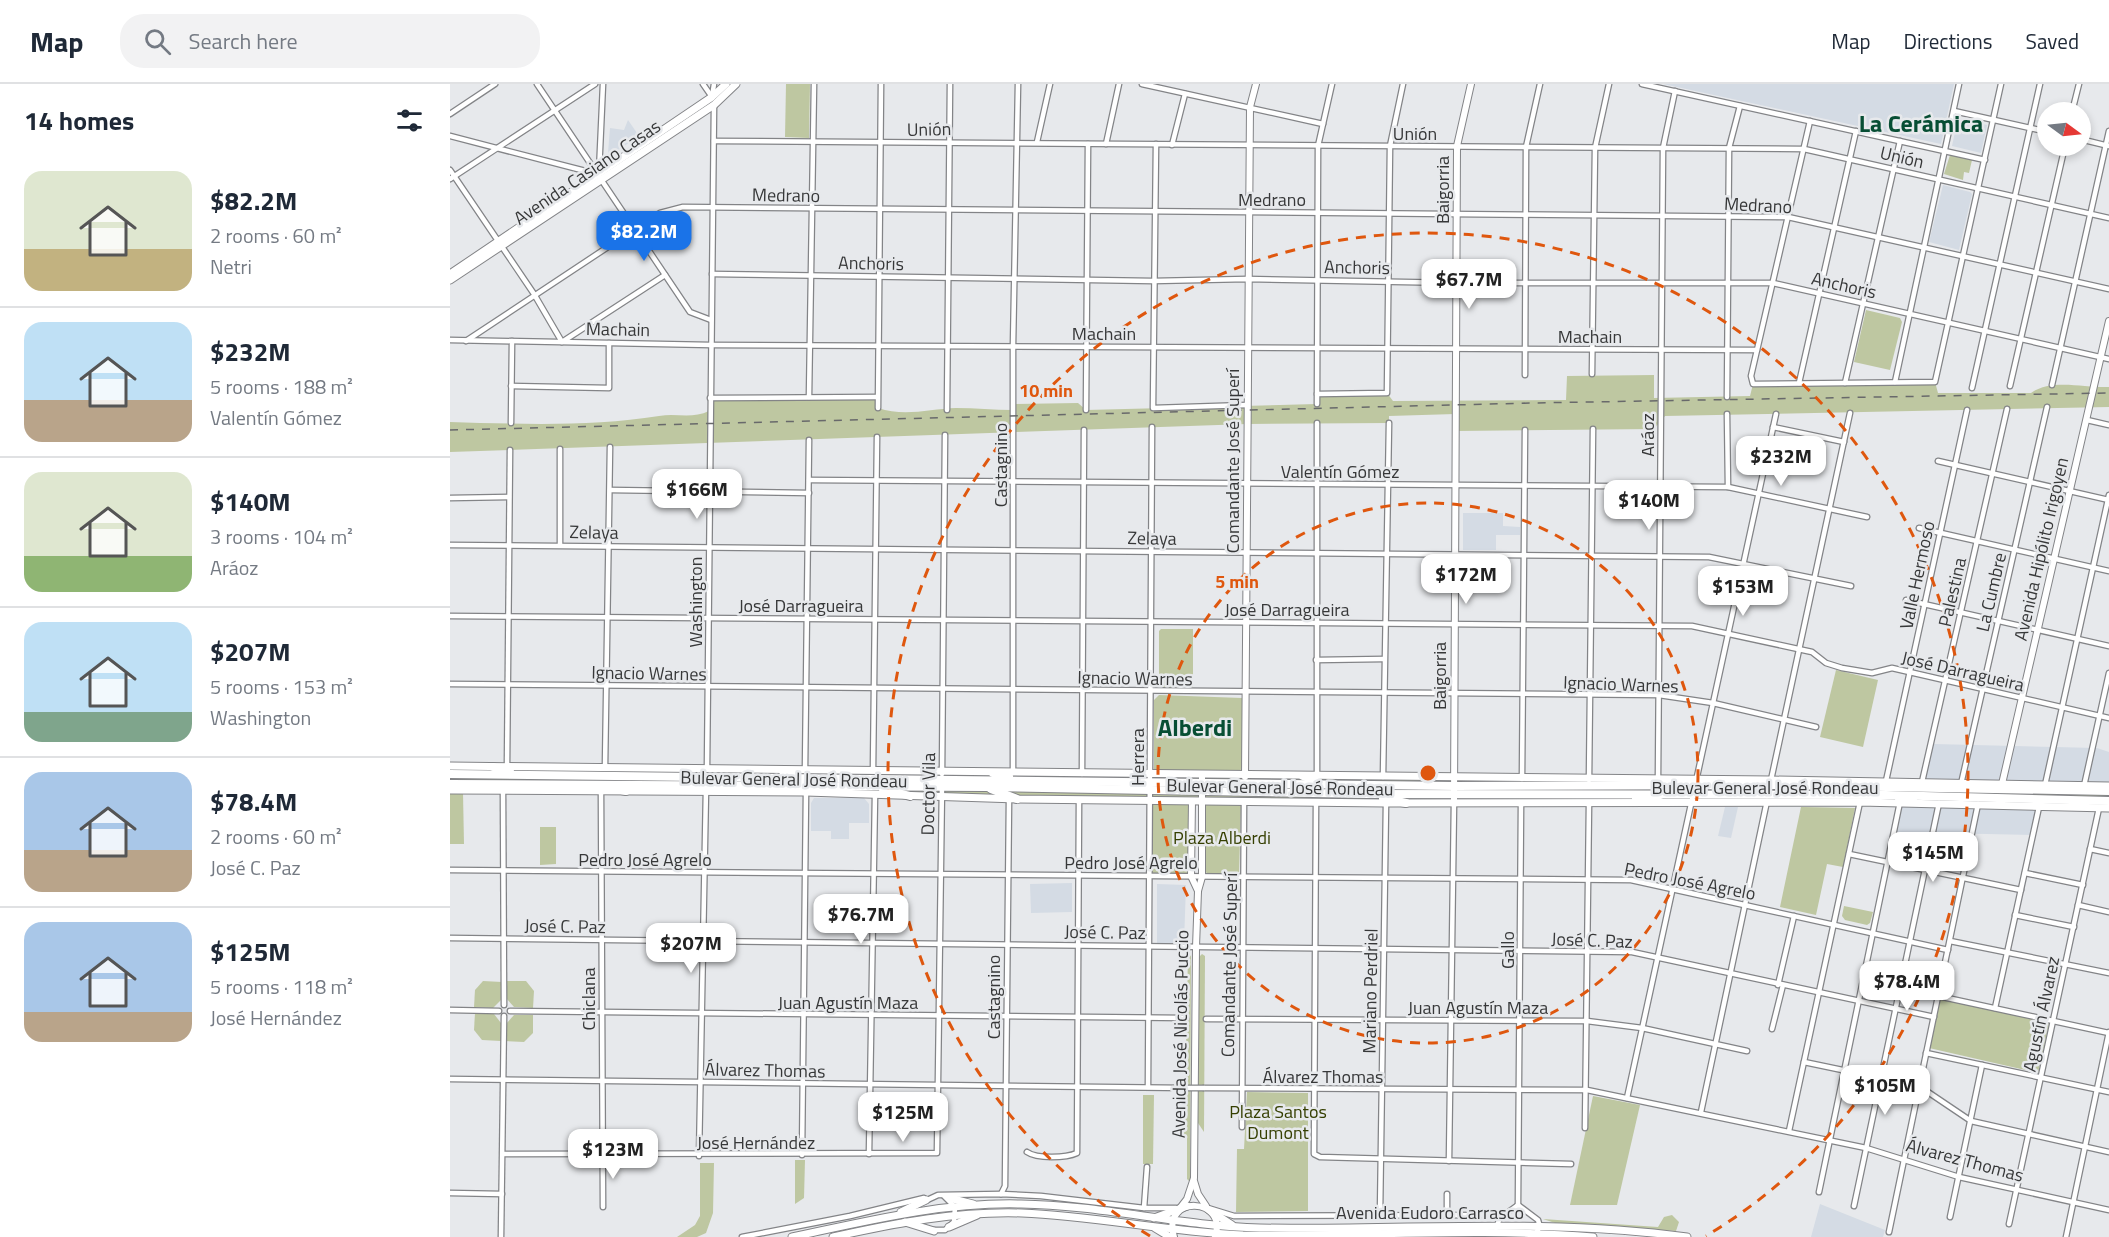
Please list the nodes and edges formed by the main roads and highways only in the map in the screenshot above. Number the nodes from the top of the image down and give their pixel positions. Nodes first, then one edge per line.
1 (726, 84) edge
2 (736, 84) edge
3 (601, 177) junction
4 (500, 244) junction
5 (450, 274) edge
6 (450, 280) edge
7 (450, 766) edge
8 (493, 767) junction
9 (783, 771) joint
10 (707, 773) junction
11 (993, 773) junction
12 (450, 774) edge
13 (805, 774) junction
14 (520, 775) junction
15 (1303, 776) junction
16 (942, 779) junction
17 (1534, 779) junction
18 (1025, 780) junction
19 (1756, 780) joint
20 (1150, 782) junction
21 (1454, 782) junction
22 (1696, 782) junction
23 (1245, 783) junction
24 (1328, 783) junction
25 (1773, 783) junction
26 (450, 784) edge
27 (596, 784) junction
28 (1545, 785) junction
29 (869, 786) junction
30 (2061, 786) junction
31 (2109, 786) edge
32 (984, 787) junction
33 (706, 789) junction
34 (450, 790) edge
35 (626, 791) junction
36 (2076, 791) junction
37 (2109, 791) edge
38 (1367, 794) junction
39 (1614, 794) junction
40 (2000, 794) junction
41 (1886, 795) junction
42 (1979, 795) junction
43 (910, 796) junction
44 (1693, 798) junction
45 (1013, 799) junction
46 (1454, 799) junction
47 (2109, 801) edge
48 (1660, 802) junction
49 (1914, 802) junction
50 (1406, 803) junction
51 (2109, 808) edge
52 (946, 1197) road end
53 (926, 1200) road end
54 (1207, 1207) road end
55 (981, 1209) junction
56 (1182, 1209) road end
57 (897, 1215) junction
58 (921, 1215) junction
59 (1148, 1219) junction
60 (902, 1222) junction
61 (949, 1227) road end
62 (1237, 1227) junction
63 (1496, 1230) junction
64 (934, 1231) road end
65 (1172, 1231) edge
66 (1537, 1231) junction
67 (1216, 1232) edge
68 (1240, 1236) edge
69 (792, 1237) edge
70 (833, 1237) edge
71 (1593, 1237) edge
72 (1687, 1237) edge

1 - 3 main road, Avenida Casiano Casas
2 - 3 main road, Avenida Casiano Casas
3 - 4 main road, Avenida Casiano Casas
4 - 5 main road, Avenida Casiano Casas
4 - 6 main road, Avenida Casiano Casas
7 - 8 main road, Bulevar General José Rondeau
8 - 10 main road, Bulevar General José Rondeau
8 - 14 main road
9 - 10 main road, Bulevar General José Rondeau
9 - 13 main road
10 - 13 main road, Bulevar General José Rondeau
10 - 14 main road, Bulevar General José Rondeau
11 - 16 main road, Bulevar General José Rondeau
11 - 18 main road
11 - 20 main road, Bulevar General José Rondeau
12 - 14 main road, Bulevar General José Rondeau
13 - 16 main road, Bulevar General José Rondeau
13 - 16 main road, Bulevar General José Rondeau
15 - 21 main road, Bulevar General José Rondeau
15 - 23 main road, Bulevar General José Rondeau
15 - 24 main road
16 - 18 main road, Bulevar General José Rondeau
16 - 29 main road, Bulevar General José Rondeau
16 - 32 main road, Bulevar General José Rondeau
17 - 21 main road, Bulevar General José Rondeau
17 - 22 main road, Bulevar General José Rondeau
17 - 28 main road
18 - 20 main road, Bulevar General José Rondeau
19 - 22 main road, Bulevar General José Rondeau
19 - 25 main road
20 - 23 main road, Bulevar General José Rondeau
20 - 32 main road, Bulevar General José Rondeau
21 - 24 main road, Bulevar General José Rondeau
21 - 28 main road, Bulevar General José Rondeau
22 - 25 main road, Bulevar General José Rondeau
22 - 28 main road, Bulevar General José Rondeau
23 - 24 main road, Bulevar General José Rondeau
23 - 38 main road, Bulevar General José Rondeau
25 - 42 main road, Bulevar General José Rondeau
25 - 42 main road, Bulevar General José Rondeau
26 - 27 main road, Bulevar General José Rondeau
27 - 33 main road, Bulevar General José Rondeau
27 - 35 main road
29 - 33 main road, Bulevar General José Rondeau
29 - 43 main road
30 - 31 main road, Bulevar General José Rondeau
30 - 36 main road
30 - 40 main road, Bulevar General José Rondeau
32 - 45 main road
33 - 35 main road, Bulevar General José Rondeau
33 - 43 main road, Bulevar General José Rondeau
34 - 35 main road, Bulevar General José Rondeau
36 - 37 main road, Bulevar General José Rondeau
36 - 40 main road, Bulevar General José Rondeau
38 - 46 main road, Bulevar General José Rondeau
38 - 50 main road
39 - 44 main road, Bulevar General José Rondeau
39 - 46 main road, Bulevar General José Rondeau
39 - 48 main road
40 - 42 main road, Bulevar General José Rondeau
40 - 42 main road, Bulevar General José Rondeau
40 - 47 main road, Bulevar General José Rondeau
40 - 51 main road, Bulevar General José Rondeau
41 - 42 main road, Bulevar General José Rondeau
41 - 44 main road, Bulevar General José Rondeau
41 - 49 main road
42 - 49 main road, Bulevar General José Rondeau
43 - 45 main road, Bulevar General José Rondeau
44 - 48 main road, Bulevar General José Rondeau
44 - 49 main road, Bulevar General José Rondeau
45 - 50 main road, Bulevar General José Rondeau
46 - 48 main road, Bulevar General José Rondeau
46 - 50 main road, Bulevar General José Rondeau
52 - 55 main road
53 - 57 main road
54 - 62 main road
55 - 58 main road
55 - 59 main road
55 - 61 main road
55 - 65 main road
56 - 59 main road
57 - 58 main road
57 - 69 main road
58 - 60 main road
59 - 65 main road
60 - 64 main road
60 - 70 main road
62 - 63 main road, Avenida Eudoro Carrasco
62 - 67 main road, Avenida Eudoro Carrasco
63 - 66 main road, Avenida Eudoro Carrasco
63 - 68 main road, Avenida Eudoro Carrasco
65 - 67 main road, Avenida Eudoro Carrasco
66 - 71 main road, Avenida Eudoro Carrasco
66 - 72 main road, Avenida Eudoro Carrasco
67 - 68 main road, Avenida Eudoro Carrasco

